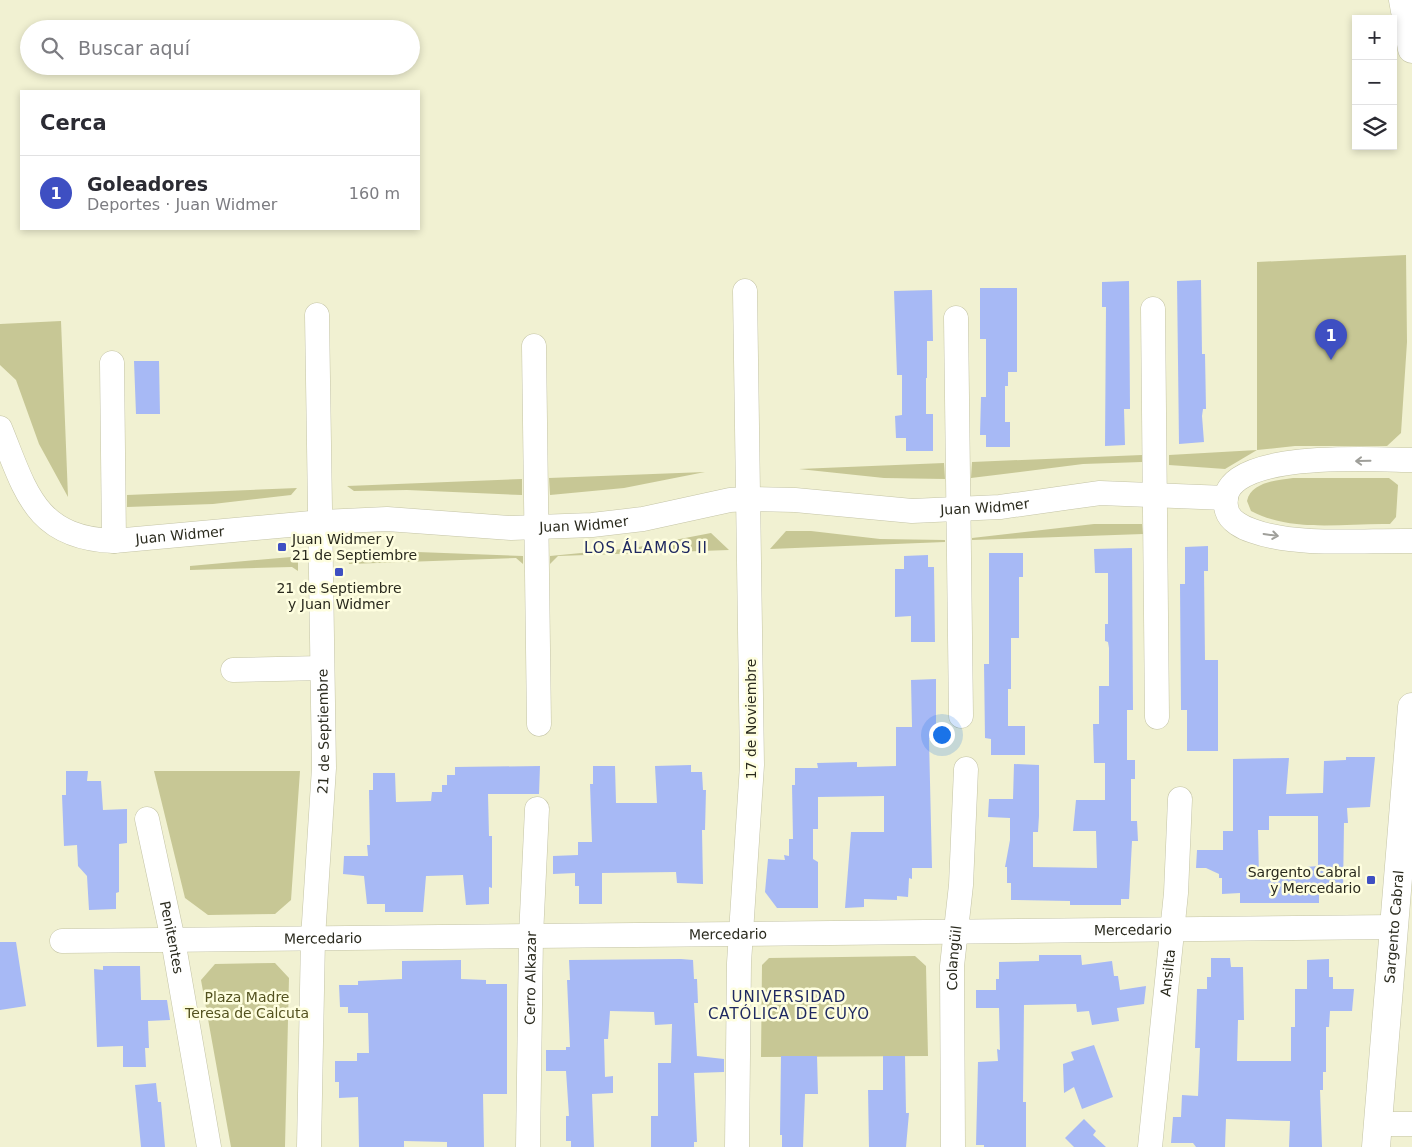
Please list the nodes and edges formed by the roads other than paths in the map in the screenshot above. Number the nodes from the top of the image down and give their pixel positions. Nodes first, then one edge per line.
1 (1403, 0) edge
2 (1412, 49) edge
3 (745, 291) dead end
4 (1153, 309) dead end
5 (317, 315) dead end
6 (956, 318) dead end
7 (534, 346) dead end
8 (112, 363) dead end
9 (0, 428) edge
10 (1412, 460) edge
11 (1155, 494) junction
12 (748, 499) junction
13 (1227, 507) junction
14 (958, 509) junction
15 (322, 522) junction
16 (536, 527) junction
17 (1412, 540) edge
18 (114, 541) junction
19 (322, 668) junction
20 (233, 670) dead end
21 (1412, 707) edge
22 (961, 716) dead end
23 (1157, 717) dead end
24 (539, 724) dead end
25 (966, 769) dead end
26 (1180, 799) dead end
27 (537, 809) dead end
28 (147, 819) dead end
29 (1395, 927) junction
30 (1172, 929) junction
31 (956, 932) junction
32 (741, 934) junction
33 (531, 936) junction
34 (313, 938) junction
35 (173, 940) junction
36 (62, 941) dead end
37 (1412, 1124) edge
38 (1377, 1136) edge
39 (209, 1147) edge
40 (309, 1147) edge
41 (528, 1147) edge
42 (738, 1147) edge
43 (953, 1147) edge
44 (1150, 1147) edge

1 - 2 main road
3 - 12 street, 17 de Noviembre
4 - 11 street
5 - 15 street, 21 de Septiembre
6 - 14 street
7 - 16 street
8 - 18 street
9 - 18 street, Juan Widmer
10 -> 13 street
11 - 13 street, Juan Widmer
11 - 14 street, Juan Widmer
11 - 23 street
12 - 14 street, Juan Widmer
12 - 16 street, Juan Widmer
12 - 32 street, 17 de Noviembre
13 -> 17 street
14 - 22 street
15 - 16 street, Juan Widmer
15 - 18 street, Juan Widmer
15 - 19 street, 21 de Septiembre
16 - 24 street
19 - 20 street
19 - 34 street, 21 de Septiembre
21 - 29 main road, Sargento Cabral
25 - 31 street, Colangüil
26 - 30 street, Ansilta
27 - 33 street, Cerro Alkazar
28 - 35 street, Penitentes
29 - 30 street, Mercedario
29 - 38 main road, Sargento Cabral
30 - 31 street, Mercedario
30 - 44 street, Ansilta
31 - 32 street, Mercedario
31 - 43 street, Colangüil
32 - 33 street, Mercedario
32 - 42 street, 17 de Noviembre
33 - 34 street, Mercedario
33 - 41 street, Cerro Alkazar
34 - 35 street, Mercedario
34 - 40 street, 21 de Septiembre
35 - 36 street, Mercedario
35 - 39 street, Penitentes
37 - 38 street

